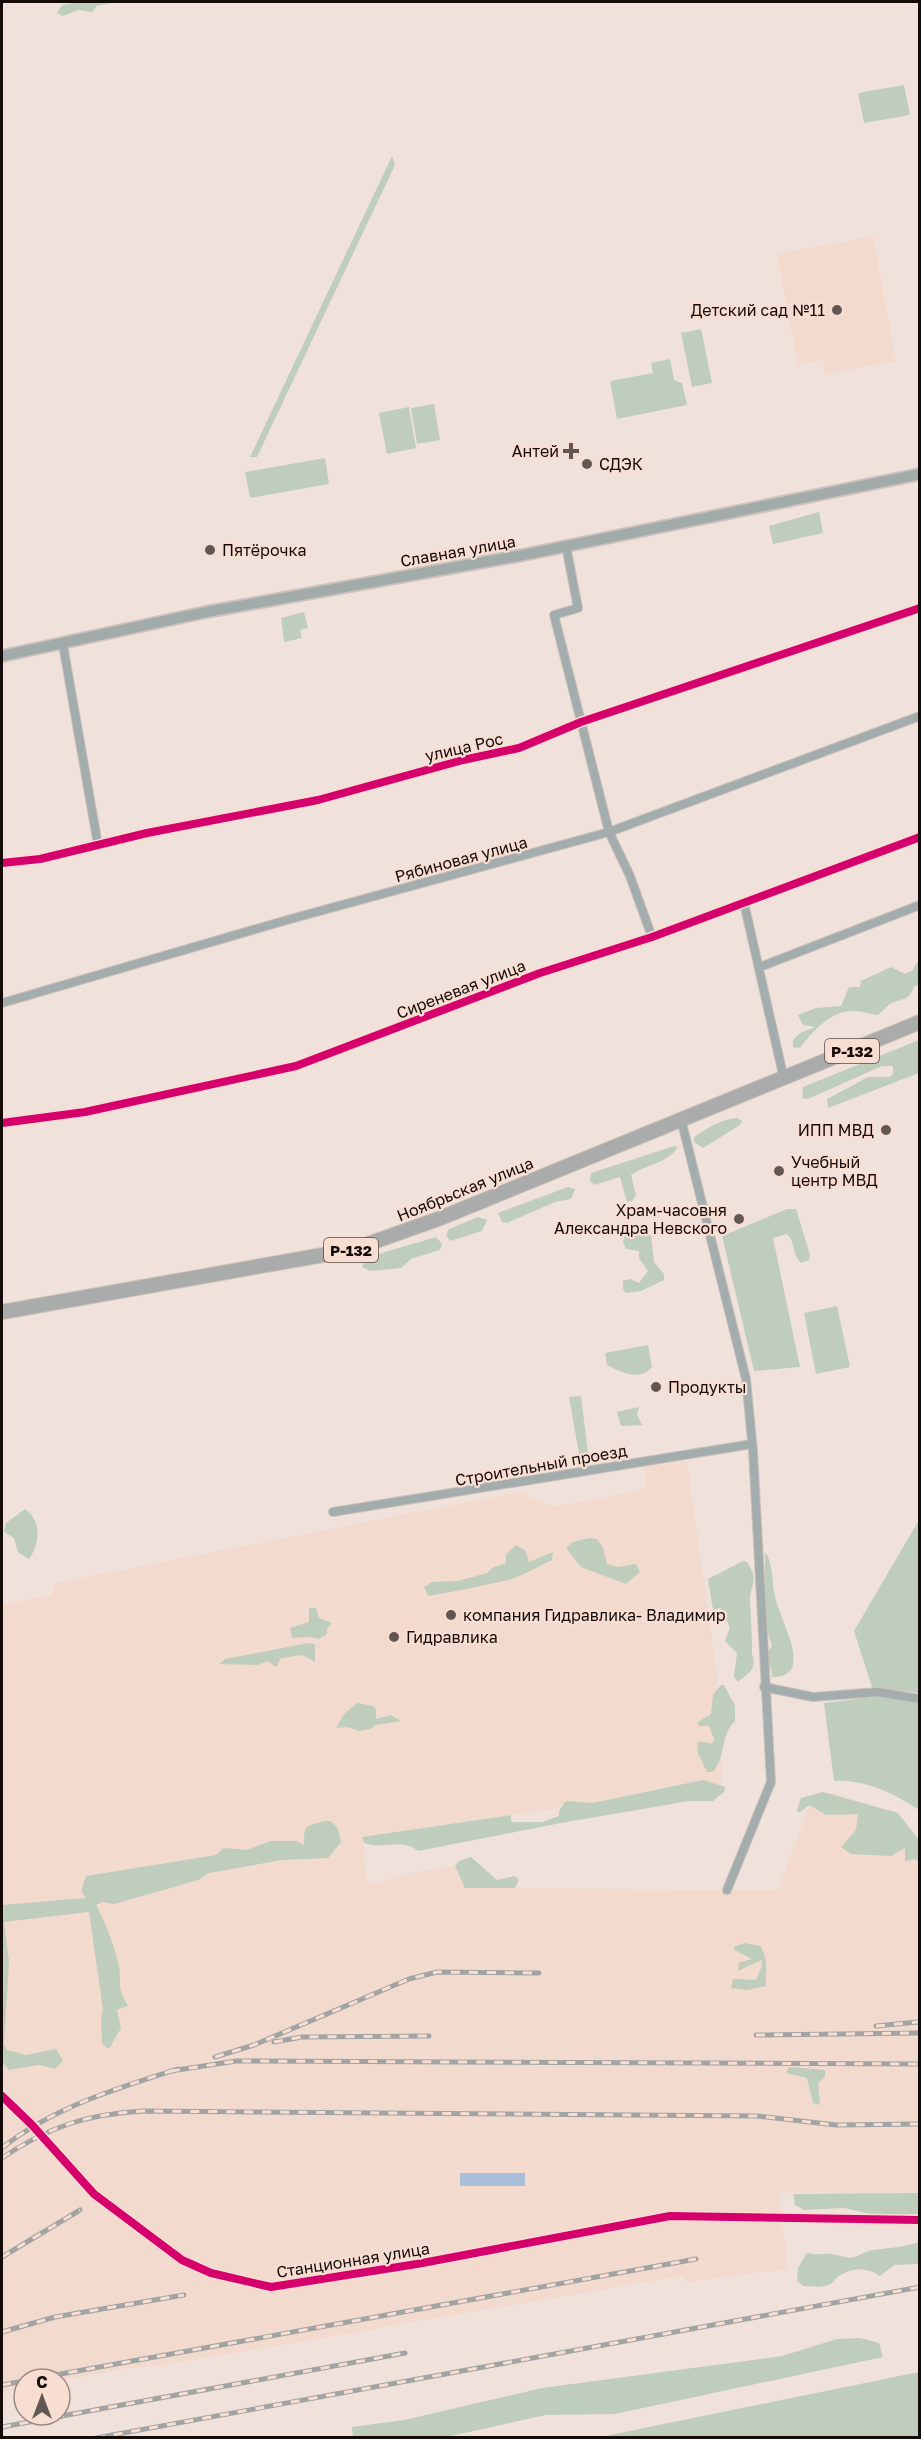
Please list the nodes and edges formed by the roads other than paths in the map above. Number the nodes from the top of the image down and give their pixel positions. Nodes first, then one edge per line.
1 (920, 474) edge
2 (566, 546) junction
3 (920, 608) edge
4 (63, 645) junction
5 (2, 656) edge
6 (920, 716) edge
7 (581, 722) junction
8 (609, 832) junction
9 (920, 837) edge
10 (98, 845) junction
11 (2, 863) edge
12 (744, 903) junction
13 (920, 905) edge
14 (652, 937) junction
15 (760, 967) junction
16 (2, 1003) edge
17 (920, 1022) edge
18 (784, 1079) junction
19 (681, 1119) junction
20 (2, 1123) edge
21 (2, 1312) edge
22 (752, 1444) junction
23 (333, 1512) dead end
24 (764, 1687) junction
25 (920, 1699) edge
26 (728, 1890) dead end
27 (2, 2096) edge
28 (920, 2220) edge

1 - 2 street, Славная улица
2 - 4 street, Славная улица
2 - 7 street
3 - 7 street, улица Рос
4 - 5 street, Славная улица
4 - 10 street
6 - 8 street, Рябиновая улица
7 - 8 street
7 - 10 street, улица Рос
8 - 14 street
8 - 16 street, Рябиновая улица
9 - 12 street, Сиреневая улица
10 - 11 street, улица Рос
12 - 14 street, Сиреневая улица
12 - 15 street
13 - 15 street
14 - 20 street, Сиреневая улица
15 - 18 street
17 - 18 highway, Ноябрьская улица / Р-132
18 - 19 highway, Ноябрьская улица / Р-132
19 - 21 highway, Ноябрьская улица / Р-132
19 - 22 street
22 - 23 street, Строительный проезд
22 - 24 street
24 - 25 street
24 - 26 street
27 - 28 street, Станционная улица

